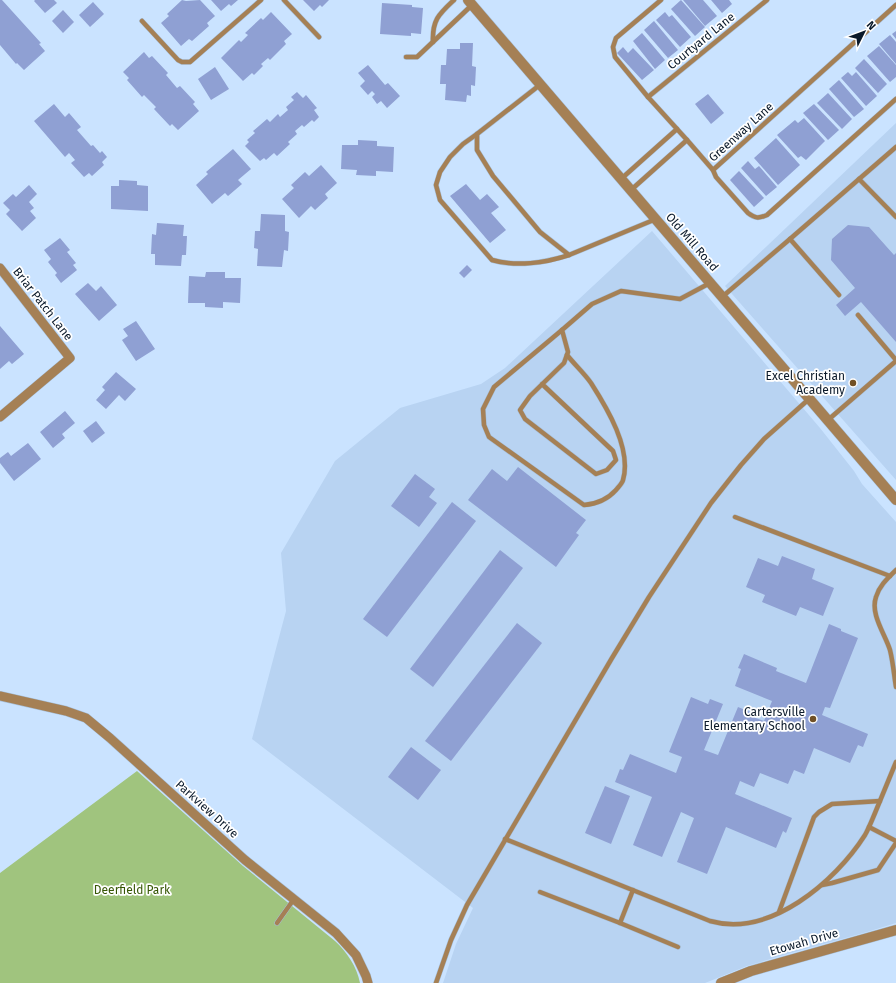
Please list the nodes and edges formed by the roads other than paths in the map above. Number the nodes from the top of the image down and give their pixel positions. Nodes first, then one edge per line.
1 (261, 0) edge
2 (284, 0) edge
3 (454, 0) edge
4 (661, 0) edge
5 (767, 0) edge
6 (470, 2) edge
7 (896, 5) edge
8 (142, 21) dead end
9 (319, 37) dead end
10 (433, 42) junction
11 (406, 57) dead end
12 (541, 84) junction
13 (648, 97) junction
14 (896, 99) edge
15 (677, 128) junction
16 (477, 134) junction
17 (687, 140) junction
18 (896, 147) edge
19 (712, 170) junction
20 (621, 179) junction
21 (859, 179) junction
22 (631, 190) junction
23 (896, 216) edge
24 (656, 220) junction
25 (790, 239) junction
26 (569, 255) junction
27 (0, 268) edge
28 (710, 282) junction
29 (839, 295) dead end
30 (722, 297) junction
31 (858, 315) dead end
32 (562, 330) junction
33 (567, 356) junction
34 (896, 360) edge
35 (542, 384) junction
36 (809, 399) junction
37 (0, 417) edge
38 (828, 420) junction
39 (896, 500) edge
40 (735, 517) dead end
41 (896, 570) edge
42 (890, 576) junction
43 (894, 663) edge
44 (896, 687) edge
45 (0, 696) edge
46 (896, 762) edge
47 (880, 800) junction
48 (869, 828) junction
49 (505, 839) junction
50 (896, 842) edge
51 (821, 885) junction
52 (633, 890) junction
53 (540, 892) dead end
54 (294, 899) junction
55 (779, 912) junction
56 (277, 923) dead end
57 (620, 923) junction
58 (896, 930) edge
59 (678, 947) dead end
60 (368, 983) edge
61 (436, 983) edge
62 (721, 983) edge

1 - 8 lane
2 - 9 lane
3 - 10 lane
4 - 13 lane
5 - 13 lane, Courtyard Lane
6 - 10 lane
6 - 12 street, Old Mill Road
7 - 19 lane, Greenway Lane
10 - 11 lane
12 - 16 lane
12 - 20 street, Old Mill Road
13 - 15 lane
14 - 19 lane, Greenway Lane
15 - 17 lane
15 - 20 lane
16 - 26 lane
16 - 26 lane
17 - 19 lane
17 - 22 lane
18 - 21 lane
20 - 22 street, Old Mill Road
21 - 23 lane
21 - 25 lane
22 - 24 street, Old Mill Road
24 - 26 lane
24 - 28 street, Old Mill Road
25 - 29 lane
25 - 30 lane
27 - 37 street, Briar Patch Lane
28 - 30 street, Old Mill Road
28 - 32 lane
30 - 36 street, Old Mill Road
31 - 34 lane
32 - 33 lane
32 - 33 lane
33 - 35 lane
34 - 38 lane
35 - 35 lane
36 - 38 street, Old Mill Road
36 - 49 lane
38 - 39 street, Old Mill Road
40 - 42 lane
41 - 42 lane
42 - 43 lane
43 - 44 lane
45 - 54 street, Parkview Drive
46 - 47 lane
47 - 48 lane
47 - 55 lane
48 - 50 lane
48 - 51 lane
49 - 52 lane
49 - 61 lane
50 - 51 lane
51 - 55 lane
52 - 55 lane
52 - 57 lane
53 - 57 lane
54 - 56 lane
54 - 60 street, Parkview Drive
57 - 59 lane
58 - 62 street, Etowah Drive

